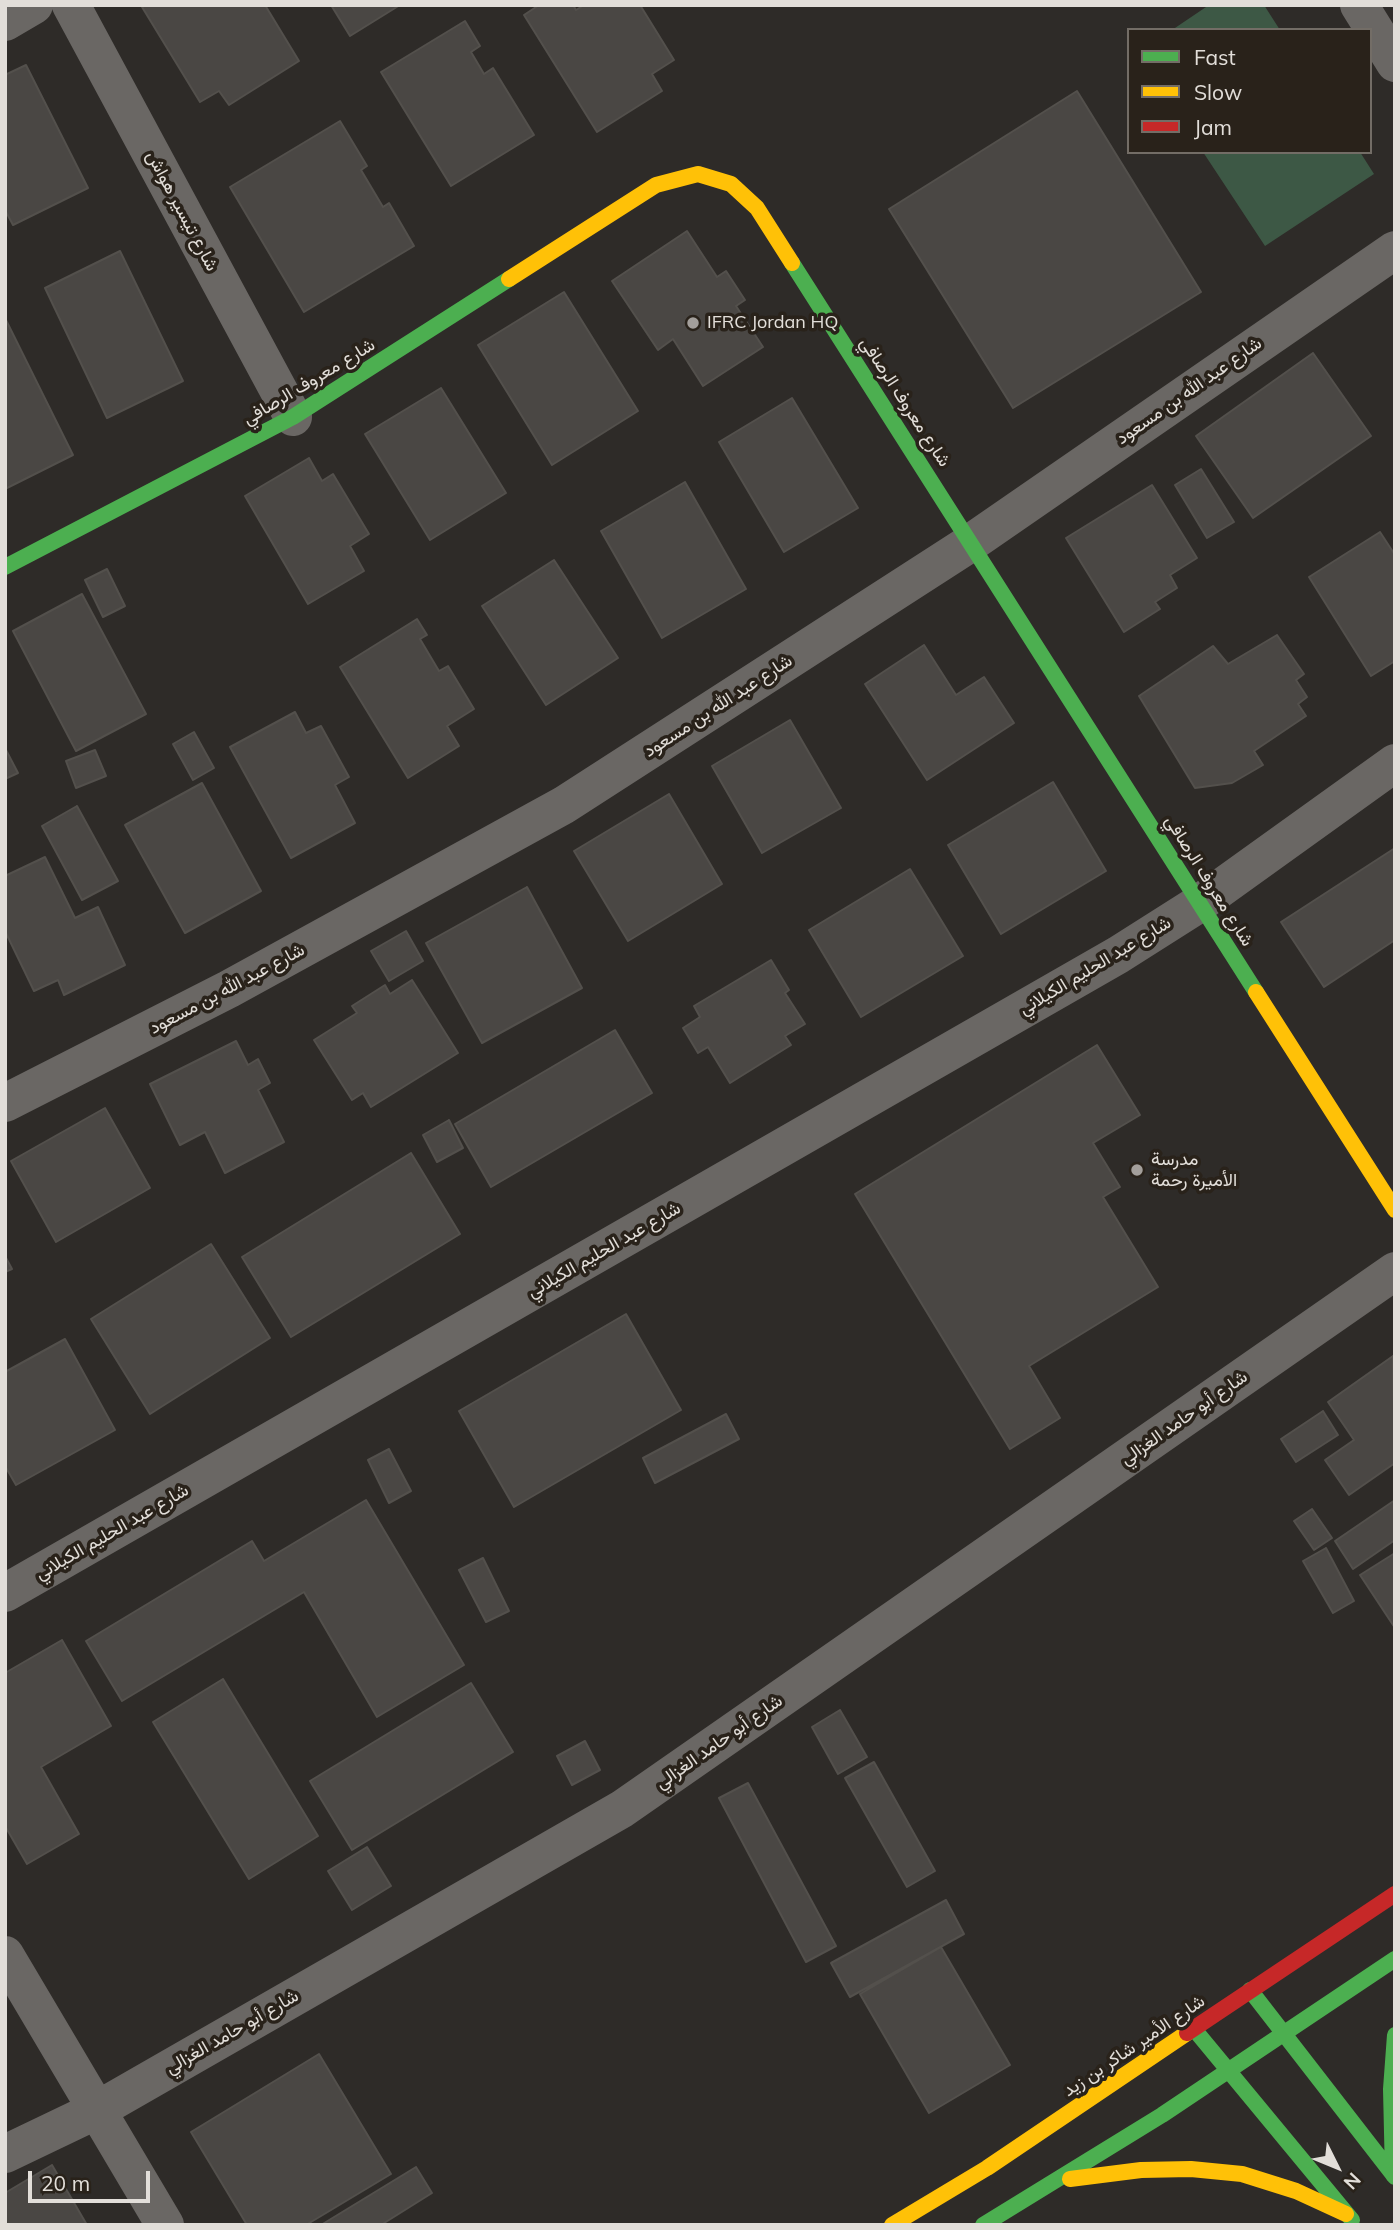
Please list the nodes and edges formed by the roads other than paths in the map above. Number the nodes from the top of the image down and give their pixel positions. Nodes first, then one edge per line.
1 (34, 5) edge
2 (71, 5) edge
3 (1359, 5) edge
4 (5, 22) edge
5 (1395, 62) edge
6 (1395, 250) edge
7 (293, 417) junction
8 (972, 542) junction
9 (5, 567) edge
10 (1395, 763) edge
11 (1200, 903) junction
12 (5, 1103) edge
13 (1395, 1210) edge
14 (1395, 1270) edge
15 (5, 1593) edge
16 (1395, 1894) edge
17 (5, 1955) edge
18 (1395, 1959) edge
19 (1250, 1990) junction
20 (1194, 2029) junction
21 (1284, 2033) junction
22 (1395, 2035) edge
23 (1227, 2071) junction
24 (99, 2109) junction
25 (5, 2154) edge
26 (1394, 2176) edge
27 (1057, 2180) junction
28 (1351, 2219) edge
29 (166, 2225) edge
30 (892, 2225) edge
31 (983, 2225) edge

1 - 4 street
2 - 7 street, شارع تيسير هواش
3 - 5 street
6 - 8 street, شارع عبد الله بن مسعود
7 - 8 street, شارع معروف الرصافي
7 - 9 street, شارع معروف الرصافي
8 - 11 street, شارع معروف الرصافي
8 - 12 street, شارع عبد الله بن مسعود
10 - 11 street
11 - 13 street, شارع معروف الرصافي
11 - 15 street, شارع عبد الحليم الكيلاني
14 - 24 street, شارع أبو حامد الغزالي
16 - 19 street, شارع الأمير شاكر بن زيد
17 - 24 street
18 - 21 street
19 - 20 street, شارع الأمير شاكر بن زيد
19 - 21 street
20 - 23 street
20 - 30 street, شارع الأمير شاكر بن زيد
21 - 23 street
21 - 26 street
22 - 26 street
23 - 27 street
23 - 28 street
24 - 25 street, شارع أبو حامد الغزالي
24 - 29 street
27 - 28 street
27 - 31 street

